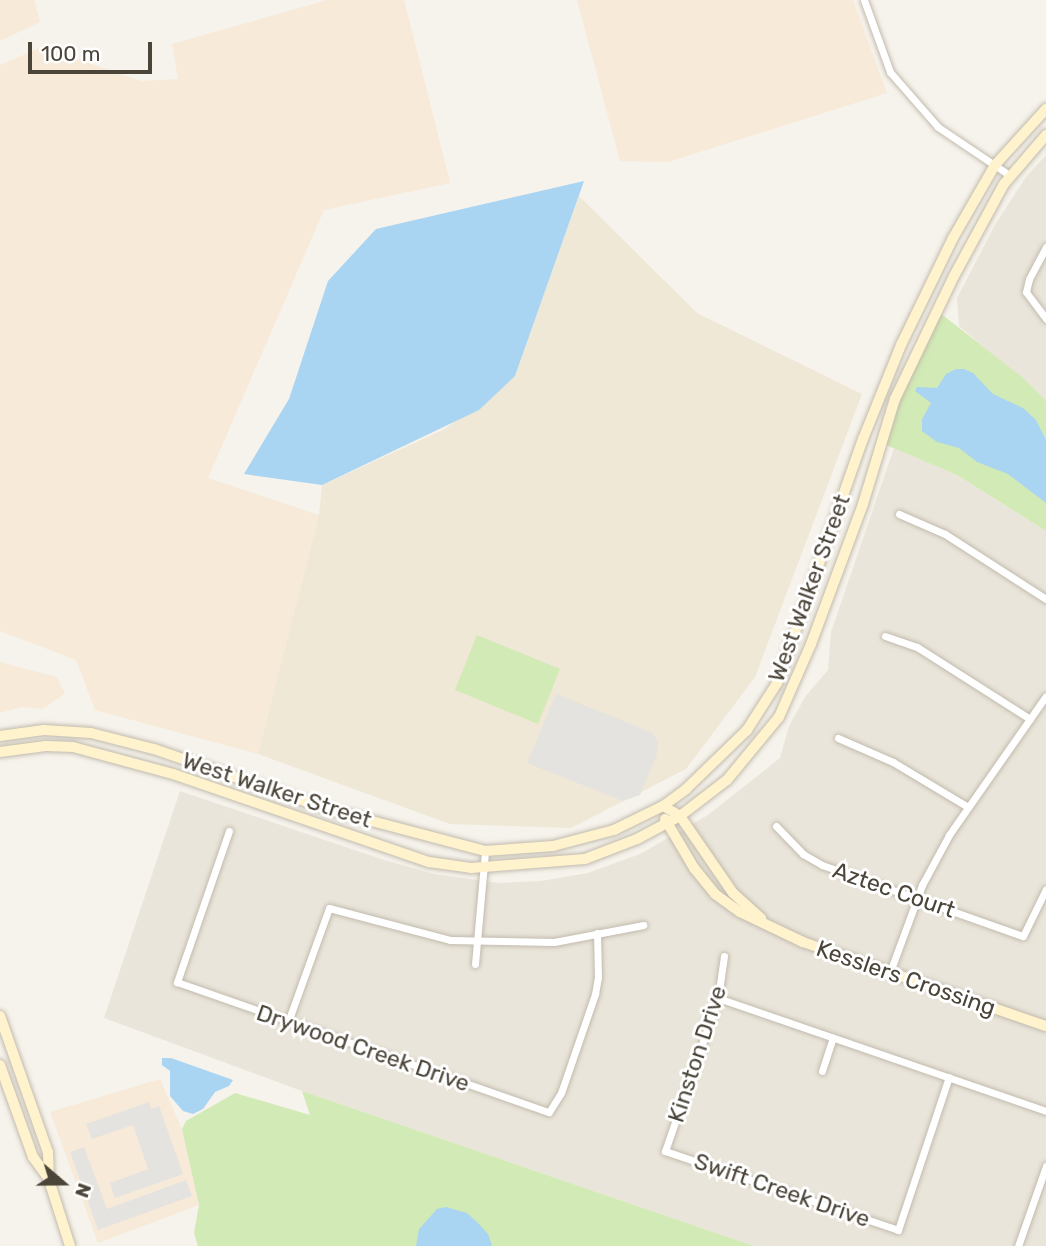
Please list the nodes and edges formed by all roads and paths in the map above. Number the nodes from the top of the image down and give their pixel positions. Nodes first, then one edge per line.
1 (864, 0) edge
2 (1046, 109) edge
3 (1046, 135) edge
4 (995, 165) junction
5 (1011, 176) junction
6 (1046, 247) edge
7 (1046, 319) edge
8 (898, 514) dead end
9 (1046, 599) edge
10 (885, 636) dead end
11 (1046, 696) edge
12 (1030, 719) junction
13 (0, 736) edge
14 (838, 738) dead end
15 (0, 752) edge
16 (663, 806) junction
17 (968, 807) junction
18 (680, 816) junction
19 (666, 824) junction
20 (776, 826) dead end
21 (229, 831) dead end
22 (485, 851) junction
23 (484, 869) junction
24 (1046, 889) edge
25 (917, 898) junction
26 (643, 925) dead end
27 (768, 925) junction
28 (597, 933) junction
29 (477, 941) junction
30 (724, 956) dead end
31 (475, 964) dead end
32 (890, 972) junction
33 (718, 998) junction
34 (0, 1016) edge
35 (288, 1022) junction
36 (1046, 1026) edge
37 (834, 1038) junction
38 (0, 1065) edge
39 (822, 1071) dead end
40 (948, 1077) junction
41 (1046, 1111) edge
42 (666, 1151) joint
43 (1046, 1166) edge
44 (49, 1180) junction
45 (71, 1246) edge
46 (1018, 1246) edge

1 - 4 street
2 - 4 street, West Walker Street
3 - 5 street, West Walker Street
4 - 5 street
4 - 16 street, West Walker Street
5 - 18 street, West Walker Street
6 - 7 street
8 - 9 street
10 - 12 street
11 - 12 street
12 - 17 street
13 - 22 street, West Walker Street
14 - 17 street
15 - 23 street, West Walker Street
16 - 18 street, Kesslers Crossing
16 - 19 street, Kesslers Crossing
16 - 22 street, West Walker Street
17 - 25 street
18 - 19 street, West Walker Street
18 - 27 street, Kesslers Crossing
19 - 23 street, West Walker Street
19 - 27 street, Kesslers Crossing
20 - 25 street, Aztec Court
21 - 35 street, Drywood Creek Drive
22 - 23 street
23 - 29 street
24 - 25 street, Aztec Court
25 - 32 street
26 - 28 street
27 - 32 street, Kesslers Crossing
28 - 29 street
28 - 35 street, Drywood Creek Drive
29 - 31 street
29 - 35 street
30 - 33 street, Kinston Drive
32 - 36 street, Kesslers Crossing
33 - 37 street
33 - 42 street, Kinston Drive
34 - 44 street
37 - 39 street
37 - 40 street
38 - 44 street
40 - 41 street
40 - 42 street, Swift Creek Drive
43 - 46 street
44 - 45 street

